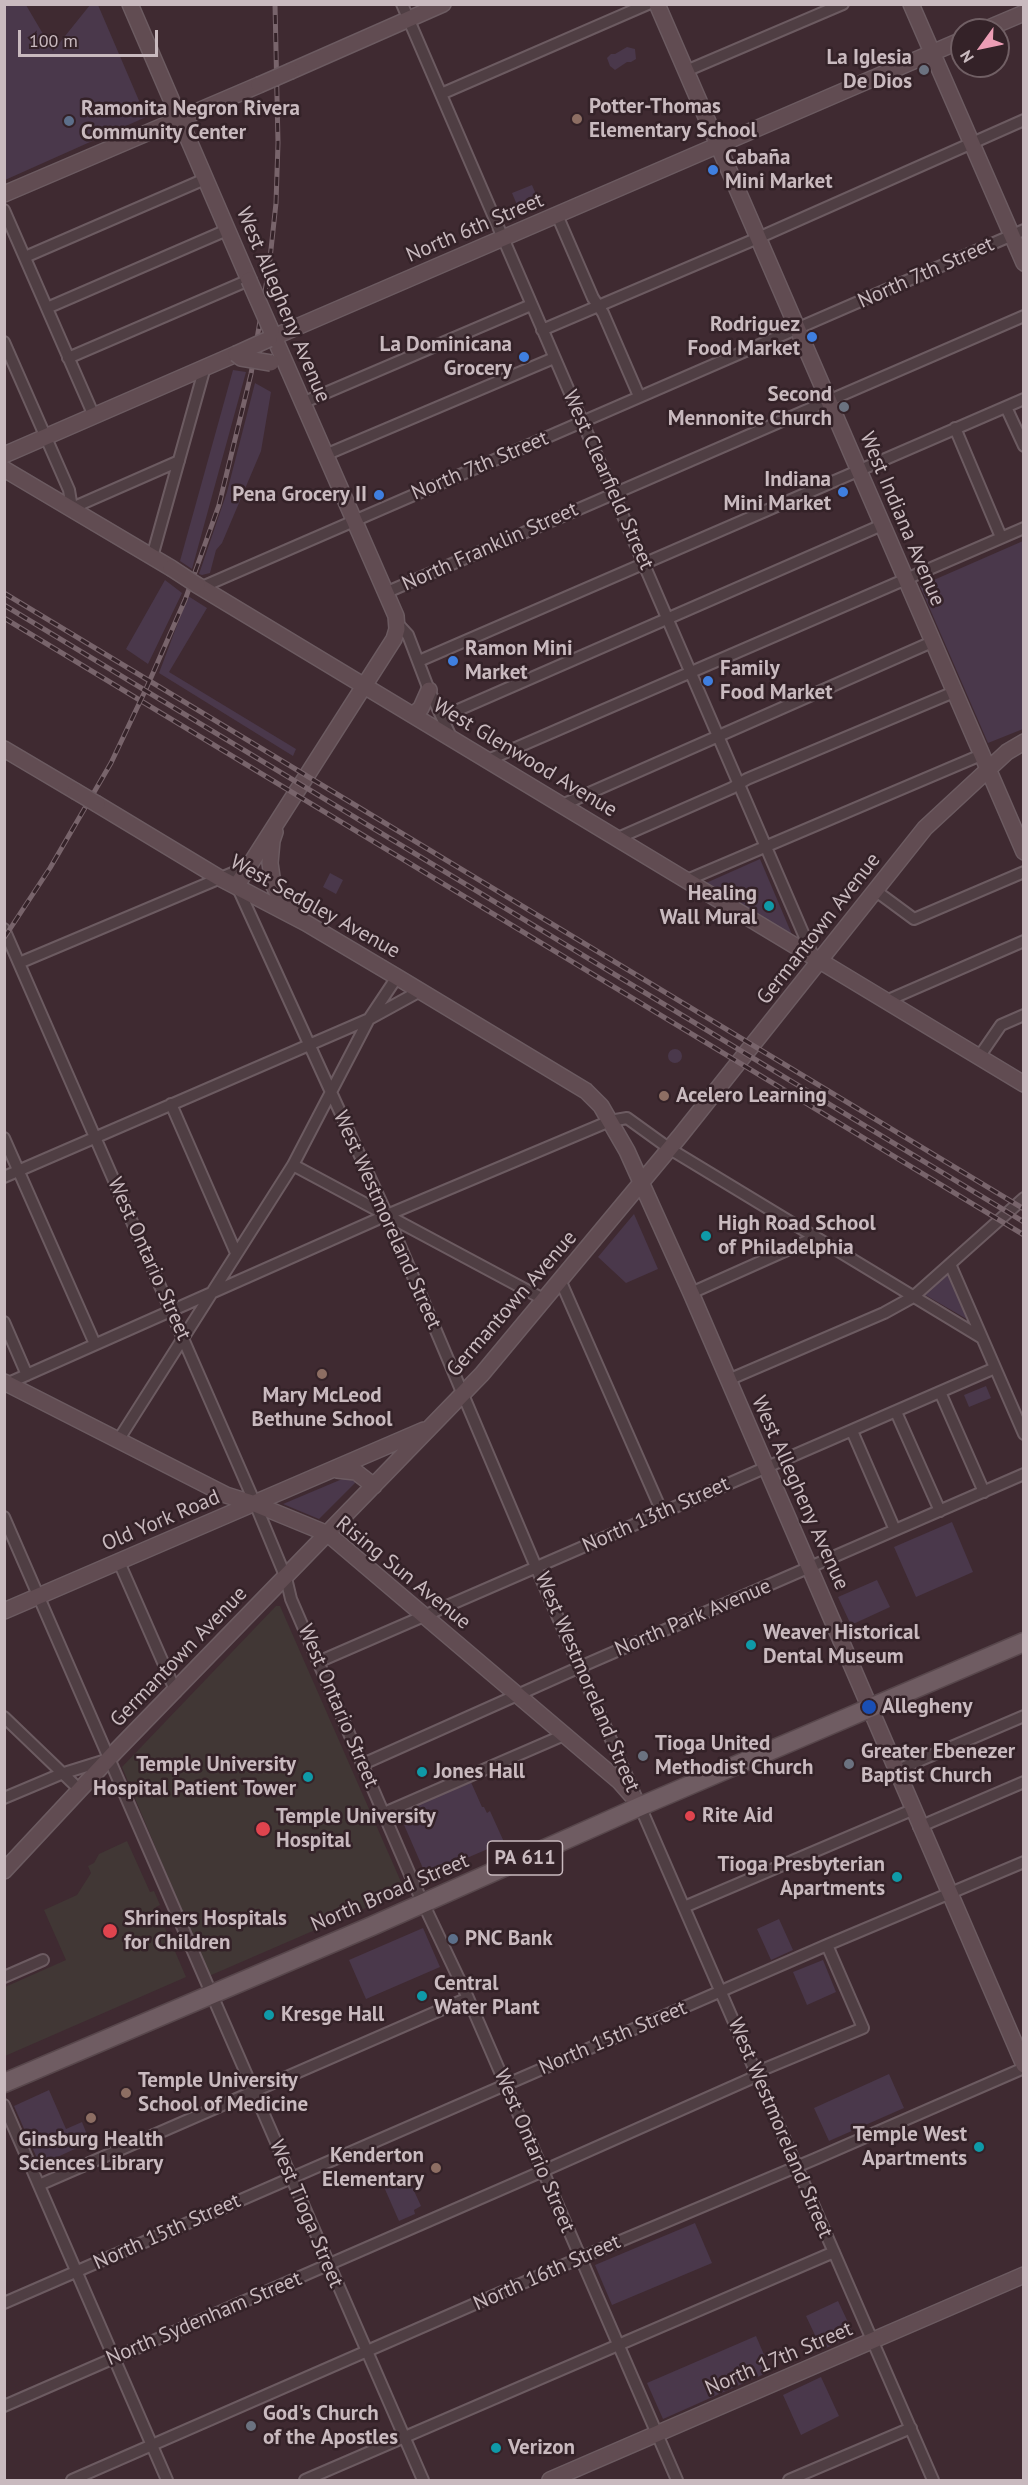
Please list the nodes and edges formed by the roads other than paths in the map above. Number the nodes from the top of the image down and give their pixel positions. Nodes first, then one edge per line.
1 (130, 4) edge
2 (402, 4) edge
3 (443, 4) edge
4 (648, 4) edge
5 (657, 4) edge
6 (843, 4) edge
7 (912, 4) edge
8 (408, 20) junction
9 (950, 45) edge
10 (932, 53) junction
11 (686, 71) junction
12 (441, 94) junction
13 (179, 118) junction
14 (1023, 120) edge
15 (972, 142) junction
16 (718, 145) junction
17 (205, 179) junction
18 (4, 194) edge
19 (4, 210) edge
20 (557, 215) junction
21 (227, 230) junction
22 (1018, 233) edge
23 (503, 238) junction
24 (758, 238) junction
25 (25, 257) junction
26 (1023, 263) edge
27 (249, 280) junction
28 (531, 305) junction
29 (599, 305) junction
30 (47, 308) junction
31 (1023, 316) edge
32 (797, 329) junction
33 (542, 330) junction
34 (271, 335) junction
35 (4, 342) edge
36 (236, 354) junction
37 (68, 358) junction
38 (554, 358) junction
39 (279, 364) junction
40 (15, 367) junction
41 (205, 367) junction
42 (4, 372) edge
43 (639, 396) junction
44 (1023, 399) edge
45 (828, 401) junction
46 (302, 403) junction
47 (1006, 406) junction
48 (94, 416) junction
49 (582, 422) junction
50 (955, 428) junction
51 (46, 436) junction
52 (1023, 446) edge
53 (4, 455) edge
54 (325, 455) junction
55 (179, 461) junction
56 (4, 469) edge
57 (859, 470) junction
58 (614, 493) junction
59 (72, 508) junction
60 (353, 520) junction
61 (882, 525) junction
62 (1023, 528) edge
63 (1002, 537) junction
64 (152, 557) junction
65 (644, 563) junction
66 (905, 580) junction
67 (199, 586) junction
68 (386, 593) junction
69 (668, 619) junction
70 (397, 623) junction
71 (933, 642) junction
72 (419, 661) junction
73 (692, 674) junction
74 (363, 686) junction
75 (429, 690) junction
76 (954, 692) junction
77 (412, 715) junction
78 (442, 717) junction
79 (719, 736) junction
80 (452, 738) junction
81 (1023, 742) edge
82 (4, 748) edge
83 (981, 755) junction
84 (488, 760) junction
85 (987, 770) junction
86 (740, 784) junction
87 (562, 805) junction
88 (281, 817) junction
89 (618, 838) junction
90 (766, 846) junction
91 (1023, 852) edge
92 (249, 866) junction
93 (1023, 872) edge
94 (218, 877) junction
95 (687, 880) junction
96 (237, 885) junction
97 (876, 891) junction
98 (306, 923) junction
99 (4, 929) edge
100 (1023, 942) edge
101 (817, 959) junction
102 (19, 963) junction
103 (397, 977) junction
104 (420, 991) junction
105 (886, 1001) junction
106 (1023, 1015) edge
107 (369, 1019) junction
108 (310, 1044) junction
109 (979, 1057) junction
110 (1023, 1084) edge
111 (330, 1093) junction
112 (171, 1104) junction
113 (601, 1106) joint
114 (610, 1121) junction
115 (95, 1137) junction
116 (4, 1138) edge
117 (670, 1149) junction
118 (293, 1165) junction
119 (19, 1171) junction
120 (4, 1177) edge
121 (641, 1184) junction
122 (1023, 1198) edge
123 (387, 1215) junction
124 (814, 1238) junction
125 (236, 1253) junction
126 (950, 1264) junction
127 (561, 1282) junction
128 (691, 1293) junction
129 (210, 1295) junction
130 (913, 1297) junction
131 (545, 1300) junction
132 (171, 1312) junction
133 (4, 1322) edge
134 (183, 1337) junction
135 (982, 1338) junction
136 (94, 1344) junction
137 (995, 1368) junction
138 (27, 1375) junction
139 (728, 1380) junction
140 (5, 1383) edge
141 (940, 1392) junction
142 (462, 1395) junction
143 (896, 1412) junction
144 (434, 1424) junction
145 (852, 1431) junction
146 (1023, 1434) edge
147 (119, 1438) junction
148 (765, 1467) junction
149 (334, 1470) junction
150 (1023, 1474) edge
151 (374, 1486) junction
152 (984, 1492) junction
153 (255, 1504) junction
154 (940, 1511) junction
155 (662, 1512) junction
156 (4, 1517) edge
157 (895, 1530) junction
158 (328, 1534) junction
159 (119, 1562) junction
160 (536, 1567) junction
161 (810, 1568) junction
162 (286, 1578) junction
163 (40, 1596) junction
164 (4, 1611) edge
165 (424, 1615) junction
166 (1023, 1642) edge
167 (318, 1662) junction
168 (580, 1667) junction
169 (176, 1692) junction
170 (519, 1696) junction
171 (868, 1707) junction
172 (1023, 1716) edge
173 (5, 1720) edge
174 (564, 1735) junction
175 (110, 1759) junction
176 (363, 1764) junction
177 (895, 1771) junction
178 (61, 1774) junction
179 (1023, 1782) edge
180 (80, 1790) junction
181 (4, 1798) edge
182 (640, 1806) junction
183 (912, 1810) junction
184 (384, 1813) junction
185 (920, 1827) junction
186 (1023, 1862) edge
187 (4, 1871) edge
188 (949, 1894) junction
189 (424, 1903) junction
190 (684, 1907) junction
191 (827, 1945) junction
192 (43, 1960) dead end
193 (4, 1977) edge
194 (721, 1991) junction
195 (210, 1994) junction
196 (468, 1998) junction
197 (1023, 2066) edge
198 (757, 2072) junction
199 (4, 2083) edge
200 (505, 2085) junction
201 (254, 2091) junction
202 (4, 2105) edge
203 (797, 2166) junction
204 (543, 2171) junction
205 (290, 2178) junction
206 (39, 2185) junction
207 (834, 2252) junction
208 (580, 2258) junction
209 (329, 2265) junction
210 (76, 2273) junction
211 (1023, 2275) edge
212 (4, 2303) edge
213 (873, 2340) junction
214 (618, 2346) junction
215 (367, 2353) junction
216 (115, 2358) junction
217 (4, 2406) edge
218 (911, 2428) junction
219 (657, 2434) junction
220 (404, 2438) junction
221 (152, 2445) junction
222 (72, 2481) edge
223 (167, 2481) edge
224 (305, 2481) edge
225 (423, 2481) edge
226 (550, 2481) edge
227 (677, 2481) edge
228 (789, 2481) edge
229 (933, 2481) edge

1 - 13 street, West Allegheny Avenue
2 - 8 street, West Clearfield Street
3 - 8 street
4 - 12 street
5 - 11 street, West Indiana Avenue
6 - 11 street
7 - 10 street
8 - 12 street, West Clearfield Street
8 - 13 street, bridge
9 - 10 street, North 6th Street
10 - 15 street
10 - 16 street, North 6th Street
11 - 16 street, West Indiana Avenue
12 - 23 street, West Clearfield Street
13 - 17 street, West Allegheny Avenue
13 - 18 street
14 - 15 street
15 - 22 street
15 - 24 street
16 - 20 street, North 6th Street
16 - 24 street, West Indiana Avenue
17 - 21 street, West Allegheny Avenue
17 - 25 street
19 - 25 street
20 - 23 street, North 6th Street
20 - 29 street
21 - 27 street, West Allegheny Avenue
21 - 30 street
22 - 26 street
22 - 32 street, North 7th Street
23 - 28 street, West Clearfield Street
23 - 34 street, North 6th Street
24 - 29 street
24 - 32 street, West Indiana Avenue
25 - 30 street
27 - 34 street, West Allegheny Avenue, bridge
27 - 37 street
28 - 33 street, West Clearfield Street
28 - 46 street
29 - 33 street
29 - 43 street
30 - 37 street
31 - 45 street, North Franklin Street
32 - 43 street, North 7th Street
32 - 45 street, West Indiana Avenue
33 - 38 street, West Clearfield Street
34 - 36 street, North 6th Street, bridge
34 - 39 street, West Allegheny Avenue
35 - 40 street
36 - 39 street, bridge
36 - 41 street, North 6th Street
37 - 48 street
38 - 49 street, West Clearfield Street
38 - 54 street
39 - 46 street, West Allegheny Avenue
40 - 42 street
40 - 51 street
41 - 48 street, North 6th Street
41 - 55 street
43 - 49 street, North 7th Street
44 - 47 street
45 - 57 street, West Indiana Avenue
45 - 58 street, North Franklin Street
46 - 54 street, West Allegheny Avenue
47 - 50 street
47 - 52 street
48 - 51 street, North 6th Street
49 - 58 street, West Clearfield Street
49 - 60 street, North 7th Street
50 - 57 street
50 - 63 street
51 - 53 street, North 6th Street
51 - 59 street
54 - 60 street, West Allegheny Avenue
55 - 59 street
55 - 64 street
56 - 59 street, West Glenwood Avenue
57 - 61 street, West Indiana Avenue
57 - 65 street
58 - 65 street, West Clearfield Street
58 - 68 street, North Franklin Street
59 - 64 street, West Glenwood Avenue
60 - 67 street, North 7th Street
60 - 68 street, West Allegheny Avenue
61 - 66 street, West Indiana Avenue
61 - 69 street
62 - 63 street
63 - 66 street
64 - 67 street, West Glenwood Avenue, bridge
65 - 69 street, West Clearfield Street
65 - 72 street
66 - 71 street, West Indiana Avenue
66 - 73 street
67 - 74 street, West Glenwood Avenue
68 - 70 street, West Allegheny Avenue
69 - 73 street, West Clearfield Street
69 - 78 street
70 - 72 street, West Allegheny Avenue
70 - 74 street
71 - 76 street, West Indiana Avenue
71 - 79 street
72 - 75 street, West Allegheny Avenue
73 - 79 street, West Clearfield Street
73 - 84 street
74 - 77 street, West Glenwood Avenue
74 - 88 street
75 - 77 street
75 - 78 street, West Allegheny Avenue
76 - 83 street, West Indiana Avenue
76 - 86 street
77 - 80 street, West Glenwood Avenue
78 - 80 street, West Allegheny Avenue
79 - 86 street, West Clearfield Street
79 - 87 street
80 - 84 street, West Glenwood Avenue
81 - 85 street, Germantown Avenue
82 - 94 street, West Sedgley Avenue, bridge
83 - 85 street, West Indiana Avenue
83 - 90 street
84 - 87 street, West Glenwood Avenue
85 - 91 street, West Indiana Avenue
85 - 97 street, Germantown Avenue
86 - 89 street
86 - 90 street, West Clearfield Street
87 - 89 street, West Glenwood Avenue
88 - 92 street
88 - 98 street
89 - 95 street, West Glenwood Avenue
90 - 95 street
90 - 101 street, West Clearfield Street
92 - 94 street
92 - 96 street
93 - 97 street
94 - 96 street, West Sedgley Avenue
94 - 102 street
95 - 101 street, West Glenwood Avenue
96 - 98 street, West Sedgley Avenue
96 - 108 street, West Westmoreland Street
97 - 101 street, Germantown Avenue
98 - 103 street, West Sedgley Avenue
99 - 102 street, West Ontario Street
100 - 105 street
101 - 105 street, West Glenwood Avenue
101 - 117 street, Germantown Avenue
102 - 115 street, West Ontario Street
103 - 104 street, West Sedgley Avenue
103 - 107 street
104 - 107 street
104 - 113 street, West Sedgley Avenue
105 - 109 street, West Glenwood Avenue
106 - 109 street
107 - 108 street
107 - 111 street
108 - 111 street, West Westmoreland Street
108 - 112 street
109 - 110 street, West Glenwood Avenue
111 - 118 street
111 - 123 street, West Westmoreland Street
112 - 115 street
112 - 125 street
113 - 114 street, West Allegheny Avenue
114 - 117 street
114 - 121 street, West Allegheny Avenue
114 - 123 street
115 - 119 street
115 - 132 street, West Ontario Street
116 - 119 street
117 - 121 street, Germantown Avenue
117 - 124 street
118 - 123 street
118 - 125 street
119 - 120 street
119 - 136 street
121 - 127 street, Germantown Avenue
121 - 128 street, West Allegheny Avenue
122 - 126 street
123 - 129 street
123 - 131 street
123 - 142 street, West Westmoreland Street
124 - 128 street
124 - 130 street
125 - 129 street
126 - 130 street
126 - 135 street
127 - 131 street, Germantown Avenue
127 - 155 street
128 - 139 street, West Allegheny Avenue
129 - 132 street
129 - 134 street
130 - 135 street
130 - 139 street
131 - 142 street, Germantown Avenue
132 - 134 street, West Ontario Street
132 - 136 street
133 - 138 street
134 - 147 street
134 - 153 street, West Ontario Street
135 - 137 street
136 - 138 street
137 - 141 street, North 13th Street
137 - 146 street
138 - 140 street
139 - 148 street, West Allegheny Avenue
140 - 147 street, Rising Sun Avenue
141 - 143 street, North 13th Street
141 - 152 street
142 - 144 street, Germantown Avenue
142 - 160 street, West Westmoreland Street
143 - 145 street, North 13th Street
143 - 154 street
144 - 149 street, Old York Road
144 - 151 street, Germantown Avenue
145 - 148 street, North 13th Street
145 - 157 street
147 - 153 street, Rising Sun Avenue
148 - 155 street, North 13th Street
148 - 161 street, West Allegheny Avenue
149 - 151 street
149 - 153 street, Old York Road
150 - 152 street, North Park Avenue
151 - 158 street, Germantown Avenue
152 - 154 street, North Park Avenue
153 - 158 street, Rising Sun Avenue
153 - 159 street, Old York Road
153 - 162 street, West Ontario Street
154 - 157 street, North Park Avenue
155 - 160 street, North 13th Street
156 - 163 street, West Tioga Street
157 - 161 street, North Park Avenue
158 - 162 street, Germantown Avenue
158 - 165 street, Rising Sun Avenue
159 - 163 street, Old York Road
159 - 169 street
160 - 165 street, North 13th Street
160 - 168 street, West Westmoreland Street
161 - 168 street, North Park Avenue
161 - 171 street, West Allegheny Avenue
162 - 167 street, West Ontario Street
162 - 169 street, Germantown Avenue
163 - 164 street, Old York Road
163 - 175 street, West Tioga Street
165 - 167 street, North 13th Street
165 - 170 street, Rising Sun Avenue
166 - 171 main road, North Broad Street / PA 611
167 - 176 street, West Ontario Street
168 - 170 street, North Park Avenue
168 - 182 street, West Westmoreland Street
169 - 175 street, Germantown Avenue
170 - 174 street, Rising Sun Avenue
170 - 176 street, North Park Avenue
171 - 177 street, West Allegheny Avenue
171 - 182 main road, North Broad Street / PA 611
172 - 177 street
173 - 178 street
174 - 182 street, Rising Sun Avenue
174 - 184 street
175 - 178 street
175 - 180 street, Germantown Avenue
175 - 195 street, West Tioga Street
176 - 184 street, West Ontario Street
177 - 183 street, West Allegheny Avenue
178 - 180 street
178 - 181 street
179 - 185 street
180 - 187 street, Germantown Avenue
182 - 189 main road, North Broad Street / PA 611
182 - 190 street, West Westmoreland Street
183 - 185 street, West Allegheny Avenue
183 - 190 street
184 - 189 street, West Ontario Street
185 - 188 street, West Allegheny Avenue
186 - 188 street, North 15th Street
188 - 191 street, North 15th Street
188 - 197 street, West Allegheny Avenue
189 - 195 main road, North Broad Street / PA 611
189 - 196 street, West Ontario Street
190 - 194 street, West Westmoreland Street
191 - 194 street, North 15th Street
191 - 198 street, North Sydenham Street
192 - 193 street
194 - 198 street, West Westmoreland Street
194 - 200 street, North 15th Street
195 - 199 main road, North Broad Street / PA 611
195 - 201 street, West Tioga Street
196 - 200 street, West Ontario Street
196 - 201 street
197 - 203 street, North 16th Street
198 - 203 street, West Westmoreland Street
198 - 204 street, North Sydenham Street
200 - 204 street, West Ontario Street
200 - 205 street, North 15th Street
201 - 205 street, West Tioga Street
201 - 206 street
202 - 206 street
203 - 207 street, West Westmoreland Street
203 - 208 street, North 16th Street
204 - 208 street, West Ontario Street
204 - 209 street, North Sydenham Street
205 - 209 street, West Tioga Street
205 - 210 street, North 15th Street
206 - 210 street
207 - 213 street, West Westmoreland Street
207 - 214 street
208 - 214 street, West Ontario Street
208 - 215 street, North 16th Street
209 - 215 street, West Tioga Street
209 - 216 street, North Sydenham Street
210 - 212 street, North 15th Street
210 - 216 street
211 - 213 street, North 17th Street
213 - 218 street, West Westmoreland Street
213 - 219 street, North 17th Street
214 - 219 street, West Ontario Street
214 - 220 street
215 - 220 street, West Tioga Street
215 - 221 street, North 16th Street
216 - 217 street, North Sydenham Street
216 - 221 street
218 - 228 street
218 - 229 street, West Westmoreland Street
219 - 226 street, North 17th Street
219 - 227 street, West Ontario Street
220 - 224 street
220 - 225 street, West Tioga Street
221 - 222 street, North 16th Street
221 - 223 street

